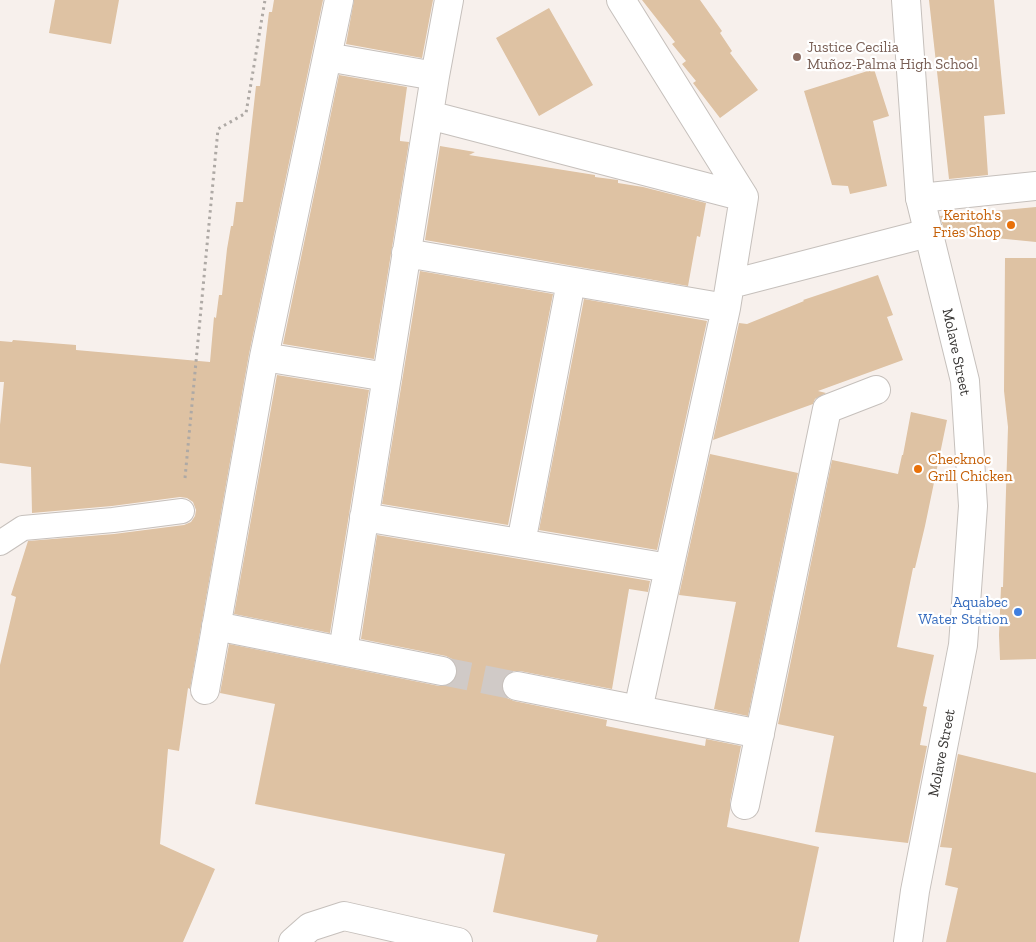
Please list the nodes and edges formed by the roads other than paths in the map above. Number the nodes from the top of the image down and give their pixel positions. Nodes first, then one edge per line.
1 (339, 0) edge
2 (449, 0) edge
3 (621, 0) edge
4 (906, 0) edge
5 (327, 57) junction
6 (435, 76) junction
7 (429, 115) junction
8 (1036, 186) edge
9 (744, 197) junction
10 (920, 198) junction
11 (928, 233) junction
12 (406, 253) junction
13 (571, 282) junction
14 (729, 296) junction
15 (264, 357) junction
16 (386, 377) junction
17 (876, 390) dead end
18 (182, 511) road end
19 (364, 517) junction
20 (0, 543) edge
21 (521, 543) junction
22 (669, 568) junction
23 (216, 626) junction
24 (343, 651) junction
25 (442, 671) tunnel mouth
26 (517, 686) tunnel mouth
27 (205, 690) dead end
28 (638, 710) junction
29 (760, 734) junction
30 (745, 805) dead end
31 (294, 942) edge
32 (458, 942) edge
33 (908, 942) edge

1 - 5 street
2 - 6 street
3 - 9 street
4 - 10 street, Molave Street
5 - 6 street
5 - 15 street
6 - 7 street
7 - 9 street
7 - 12 street
8 - 10 street
9 - 14 street
10 - 11 street, Molave Street
11 - 14 street
11 - 33 street, Molave Street
12 - 13 street
12 - 16 street
13 - 14 street
13 - 21 street
14 - 22 street
15 - 16 street
15 - 23 street
16 - 19 street
17 - 29 street
18 - 20 lane
19 - 21 street
19 - 24 street
21 - 22 street
22 - 28 street
23 - 24 street
23 - 27 street
24 - 25 street
26 - 28 street
28 - 29 street
29 - 30 street
31 - 32 street

